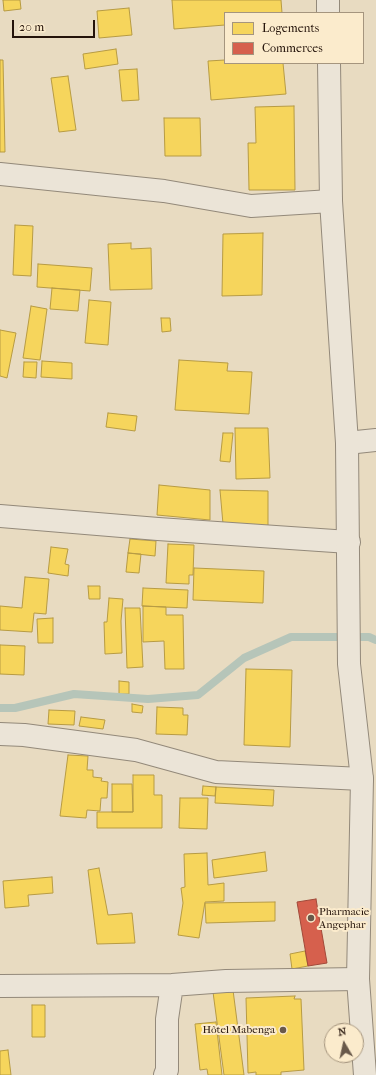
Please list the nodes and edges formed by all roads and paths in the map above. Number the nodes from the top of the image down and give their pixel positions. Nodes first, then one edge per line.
1 (328, 0) edge
2 (328, 12) edge
3 (329, 64) edge
4 (0, 174) edge
5 (331, 201) junction
6 (376, 440) edge
7 (347, 443) junction
8 (0, 516) edge
9 (348, 542) junction
10 (0, 734) edge
11 (362, 778) junction
12 (358, 979) junction
13 (172, 985) junction
14 (0, 986) edge
15 (165, 1075) edge
16 (365, 1075) edge

1 - 2 street
3 - 5 street
4 - 5 street
5 - 7 street
6 - 7 street
7 - 9 street
8 - 9 street
9 - 11 street
10 - 11 street
11 - 12 street
12 - 13 street
12 - 16 street
13 - 14 street
13 - 15 street

